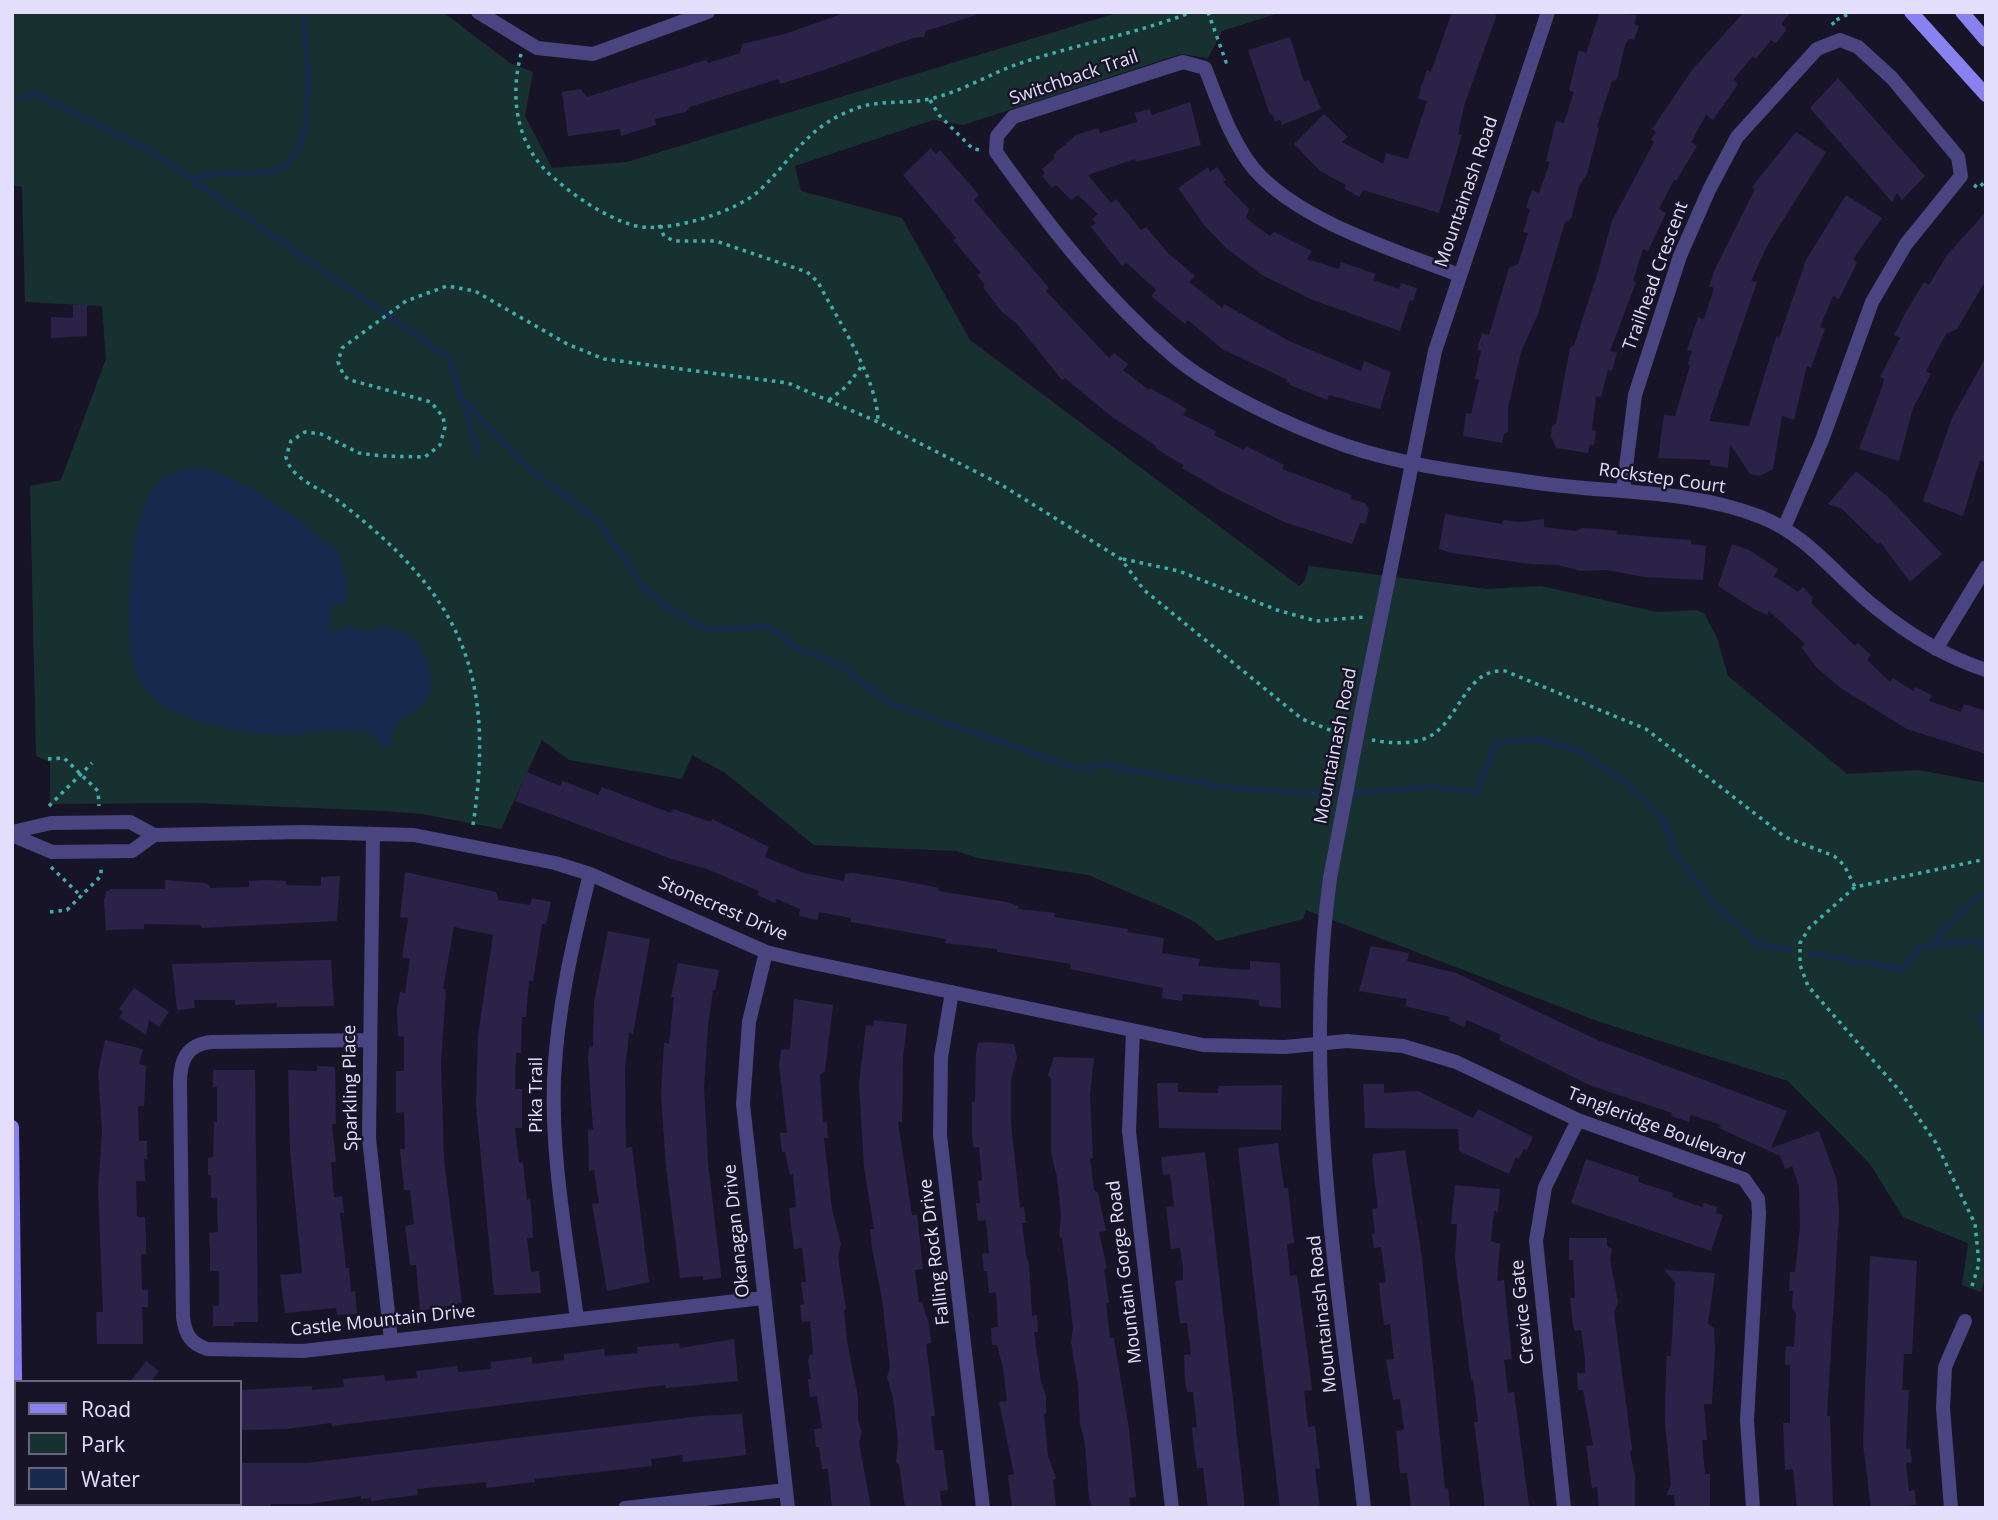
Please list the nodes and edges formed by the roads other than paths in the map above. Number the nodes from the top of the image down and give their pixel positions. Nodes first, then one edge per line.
1 (478, 12) edge
2 (658, 12) edge
3 (708, 12) edge
4 (1548, 12) edge
5 (1911, 12) edge
6 (1962, 12) edge
7 (663, 28) junction
8 (1986, 40) edge
9 (1986, 95) edge
10 (1459, 275) junction
11 (1410, 462) junction
12 (1623, 491) junction
13 (1784, 528) junction
14 (1986, 567) edge
15 (1936, 649) junction
16 (1986, 670) edge
17 (12, 833) edge
18 (153, 835) junction
19 (373, 835) junction
20 (590, 874) junction
21 (766, 952) junction
22 (952, 992) junction
23 (1133, 1031) junction
24 (368, 1040) junction
25 (1319, 1044) junction
26 (1578, 1119) junction
27 (12, 1127) edge
28 (763, 1298) junction
29 (577, 1319) junction
30 (1965, 1321) dead end
31 (391, 1340) junction
32 (15, 1380) edge
33 (786, 1490) junction
34 (625, 1508) edge
35 (788, 1508) edge
36 (984, 1508) edge
37 (1172, 1508) edge
38 (1364, 1508) edge
39 (1564, 1508) edge
40 (1753, 1508) edge
41 (1951, 1508) edge

1 - 7 street
2 - 7 street
3 - 7 street
4 - 10 street, Mountainash Road
5 - 9 main road
6 - 8 main road
10 - 11 street, Mountainash Road
10 - 11 street, Switchback Trail
11 - 12 street, Rockstep Court
11 - 25 street, Mountainash Road, bridge
12 - 13 street, Rockstep Court
12 - 13 street, Trailhead Crescent
13 - 15 street, Rockstep Court
14 - 15 street
15 - 16 street, Rockstep Court
17 - 18 street, Stonecrest Drive
17 - 18 street, Stonecrest Drive
18 - 19 street, Stonecrest Drive
19 - 20 street, Stonecrest Drive
19 - 24 street, Sparkling Place
20 - 21 street, Stonecrest Drive
20 - 29 street, Pika Trail
21 - 22 street, Stonecrest Drive
21 - 28 street, Okanagan Drive
22 - 23 street, Stonecrest Drive
22 - 36 street, Falling Rock Drive
23 - 25 street, Stonecrest Drive
23 - 37 street, Mountain Gorge Road
24 - 31 street, Sparkling Place
24 - 31 street, Castle Mountain Drive
25 - 26 street, Tangleridge Boulevard
25 - 38 street, Mountainash Road
26 - 39 street, Crevice Gate
26 - 40 street, Tangleridge Boulevard
27 - 32 main road
28 - 29 street, Castle Mountain Drive
28 - 33 street, Okanagan Drive
29 - 31 street, Castle Mountain Drive
30 - 41 street
33 - 34 street
33 - 35 street, Okanagan Drive

